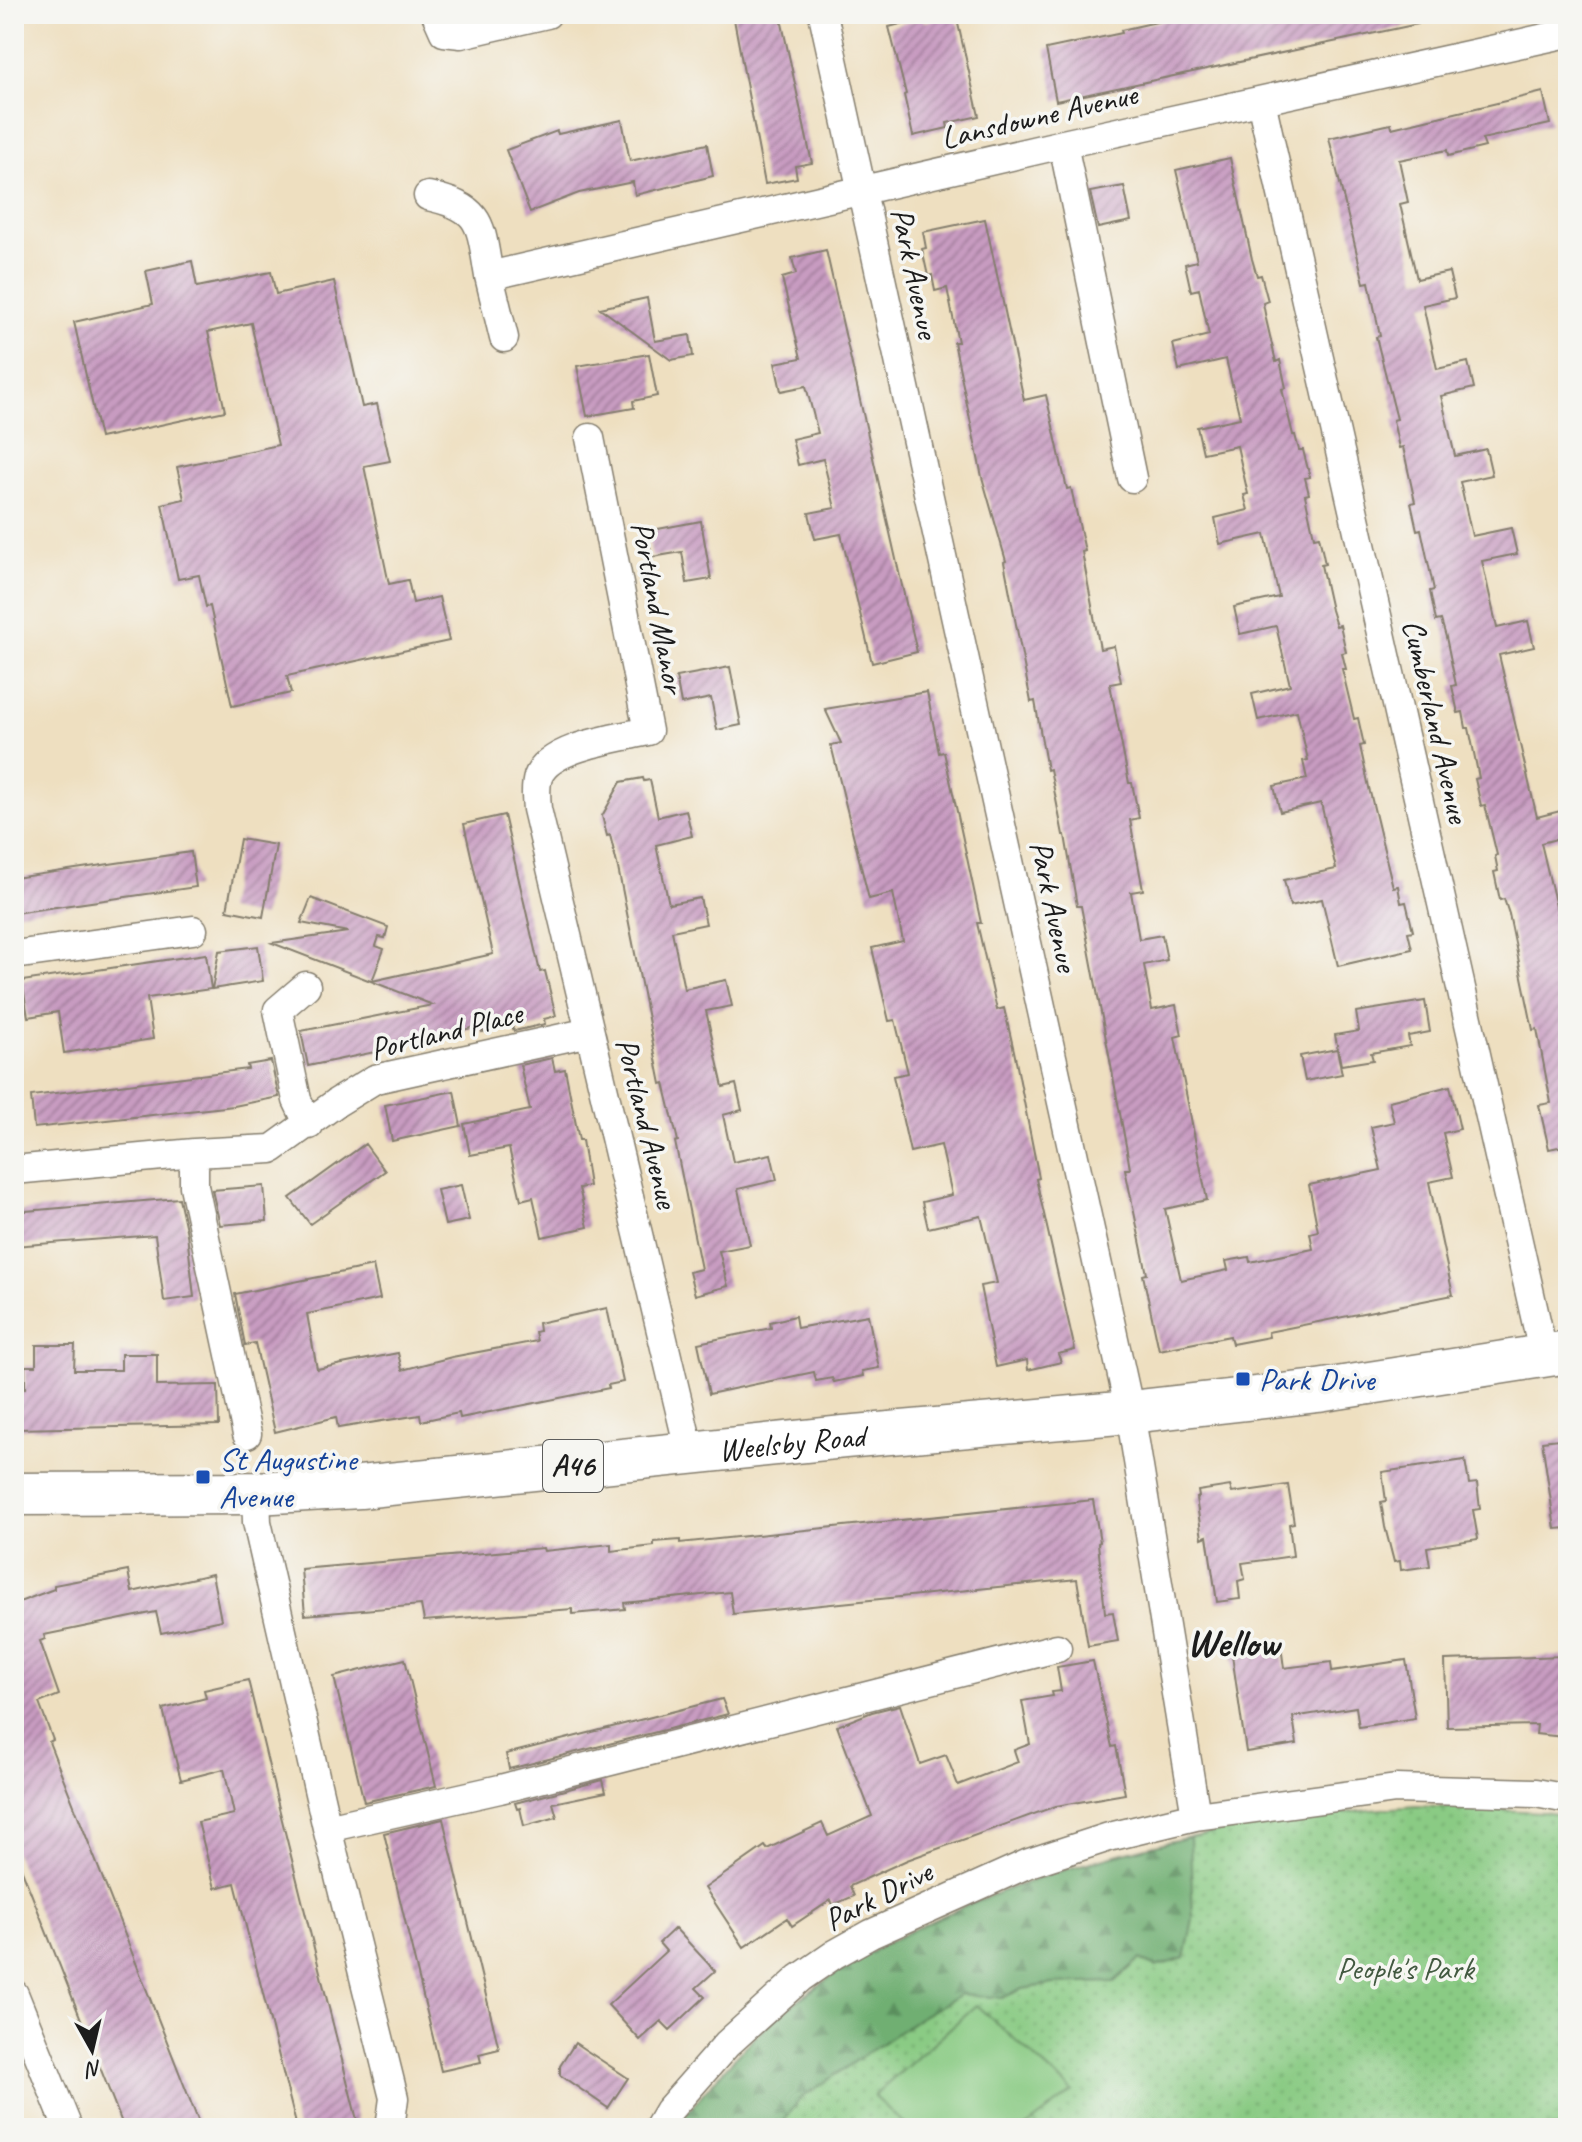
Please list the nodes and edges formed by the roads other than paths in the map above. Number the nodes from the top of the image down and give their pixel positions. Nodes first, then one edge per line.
1 (436, 14) edge
2 (547, 14) edge
3 (823, 14) edge
4 (1568, 33) edge
5 (1261, 101) junction
6 (1063, 144) junction
7 (862, 192) junction
8 (428, 196) dead end
9 (489, 276) junction
10 (504, 338) dead end
11 (590, 438) dead end
12 (1132, 478) dead end
13 (537, 809) joint
14 (193, 930) dead end
15 (14, 955) edge
16 (306, 986) dead end
17 (590, 1032) junction
18 (309, 1125) junction
19 (194, 1153) junction
20 (14, 1170) edge
21 (1556, 1354) edge
22 (1130, 1412) junction
23 (247, 1434) dead end
24 (690, 1453) junction
25 (256, 1493) junction
26 (14, 1494) edge
27 (1057, 1648) dead end
28 (1568, 1799) edge
29 (1196, 1816) junction
30 (327, 1828) junction
31 (14, 1994) edge
32 (68, 2128) edge
33 (390, 2128) edge
34 (658, 2128) edge

1 - 2 street
3 - 7 street, Park Avenue
4 - 5 street, Lansdowne Avenue
5 - 6 street, Lansdowne Avenue
5 - 21 street, Cumberland Avenue
6 - 7 street, Lansdowne Avenue
6 - 12 street
7 - 9 street, Lansdowne Avenue
7 - 22 street, Park Avenue
8 - 9 street
9 - 10 street
11 - 13 street, Portland Manor
13 - 17 street, Portland Avenue
14 - 15 street
16 - 18 street
17 - 18 street, Portland Place
17 - 24 street, Portland Avenue
18 - 19 street, Portland Place
19 - 20 street, Portland Place
19 - 23 street
21 - 22 highway, Weelsby Road / A46
22 - 24 highway, Weelsby Road / A46
22 - 29 street, Park Avenue
24 - 25 highway, Weelsby Road / A46
25 - 26 highway, Weelsby Road / A46
25 - 30 street
27 - 30 street
28 - 29 street, Park Drive
29 - 34 street, Park Drive
30 - 33 street
31 - 32 street

